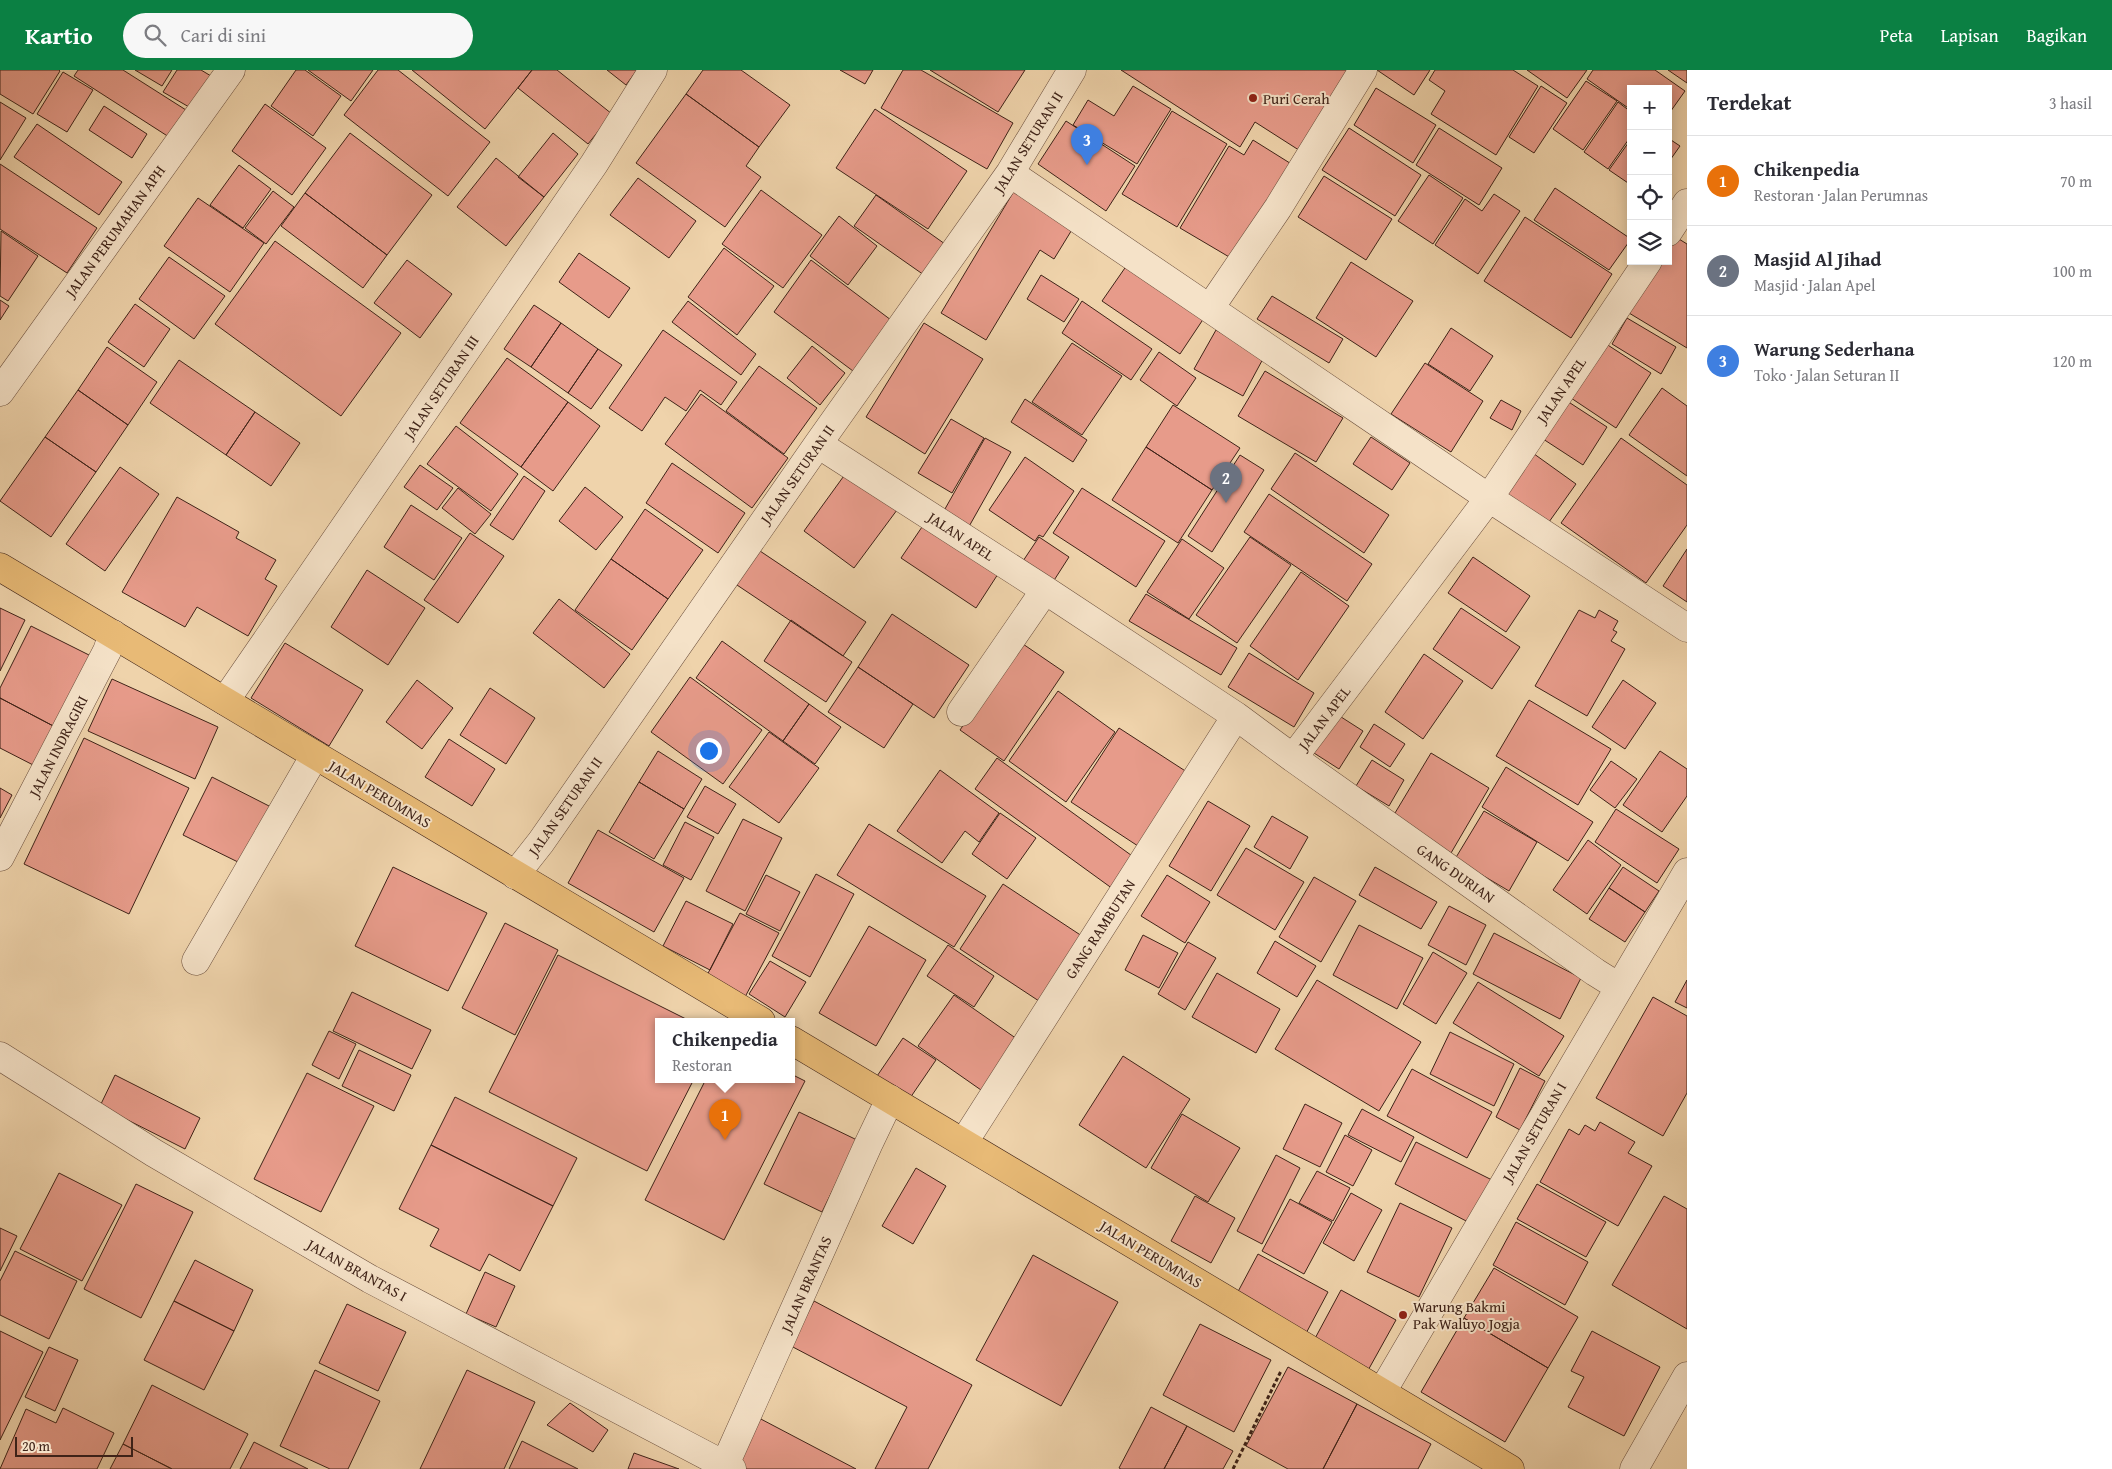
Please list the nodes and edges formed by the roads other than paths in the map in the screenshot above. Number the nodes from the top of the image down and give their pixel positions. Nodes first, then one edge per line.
1 (230, 70) edge
2 (653, 70) edge
3 (1072, 70) edge
4 (1363, 70) edge
5 (1010, 174) junction
6 (1686, 205) edge
7 (1672, 226) edge
8 (1645, 265) edge
9 (1210, 308) junction
10 (0, 392) edge
11 (818, 444) junction
12 (1489, 498) junction
13 (0, 567) edge
14 (1045, 590) junction
15 (1687, 628) edge
16 (113, 634) junction
17 (225, 701) junction
18 (961, 712) dead end
19 (1236, 716) junction
20 (315, 755) junction
21 (1293, 758) junction
22 (0, 857) edge
23 (1687, 872) edge
24 (516, 875) junction
25 (196, 960) dead end
26 (1619, 987) junction
27 (756, 1018) edge
28 (795, 1042) edge
29 (0, 1056) edge
30 (890, 1099) junction
31 (964, 1142) junction
32 (1687, 1376) edge
33 (1382, 1392) junction
34 (727, 1468) edge
35 (1510, 1469) edge
36 (1634, 1469) edge

1 - 10 street, JALAN PERUMAHAN APH
2 - 17 street, JALAN SETURAN III
3 - 5 street, JALAN SETURAN II
4 - 9 street
5 - 9 street
5 - 11 street, JALAN SETURAN II
6 - 7 street
8 - 12 street, JALAN APEL
9 - 12 street
11 - 14 street, JALAN APEL
11 - 24 street, JALAN SETURAN II
12 - 15 street
12 - 21 street, JALAN APEL
13 - 16 main road, JALAN PERUMNAS
14 - 18 street
14 - 19 street, JALAN APEL
16 - 17 main road, JALAN PERUMNAS
16 - 22 street, JALAN INDRAGIRI
17 - 20 main road, JALAN PERUMNAS
19 - 21 street, JALAN APEL
19 - 31 street, GANG RAMBUTAN
20 - 24 main road, JALAN PERUMNAS
20 - 25 street
21 - 26 street, GANG DURIAN
23 - 26 street, JALAN SETURAN I
24 - 27 main road, JALAN PERUMNAS
26 - 33 street, JALAN SETURAN I
28 - 30 main road, JALAN PERUMNAS
29 - 34 street, JALAN BRANTAS I
30 - 31 main road, JALAN PERUMNAS
30 - 34 street, JALAN BRANTAS
31 - 33 main road, JALAN PERUMNAS
32 - 36 street
33 - 35 main road, JALAN PERUMNAS

